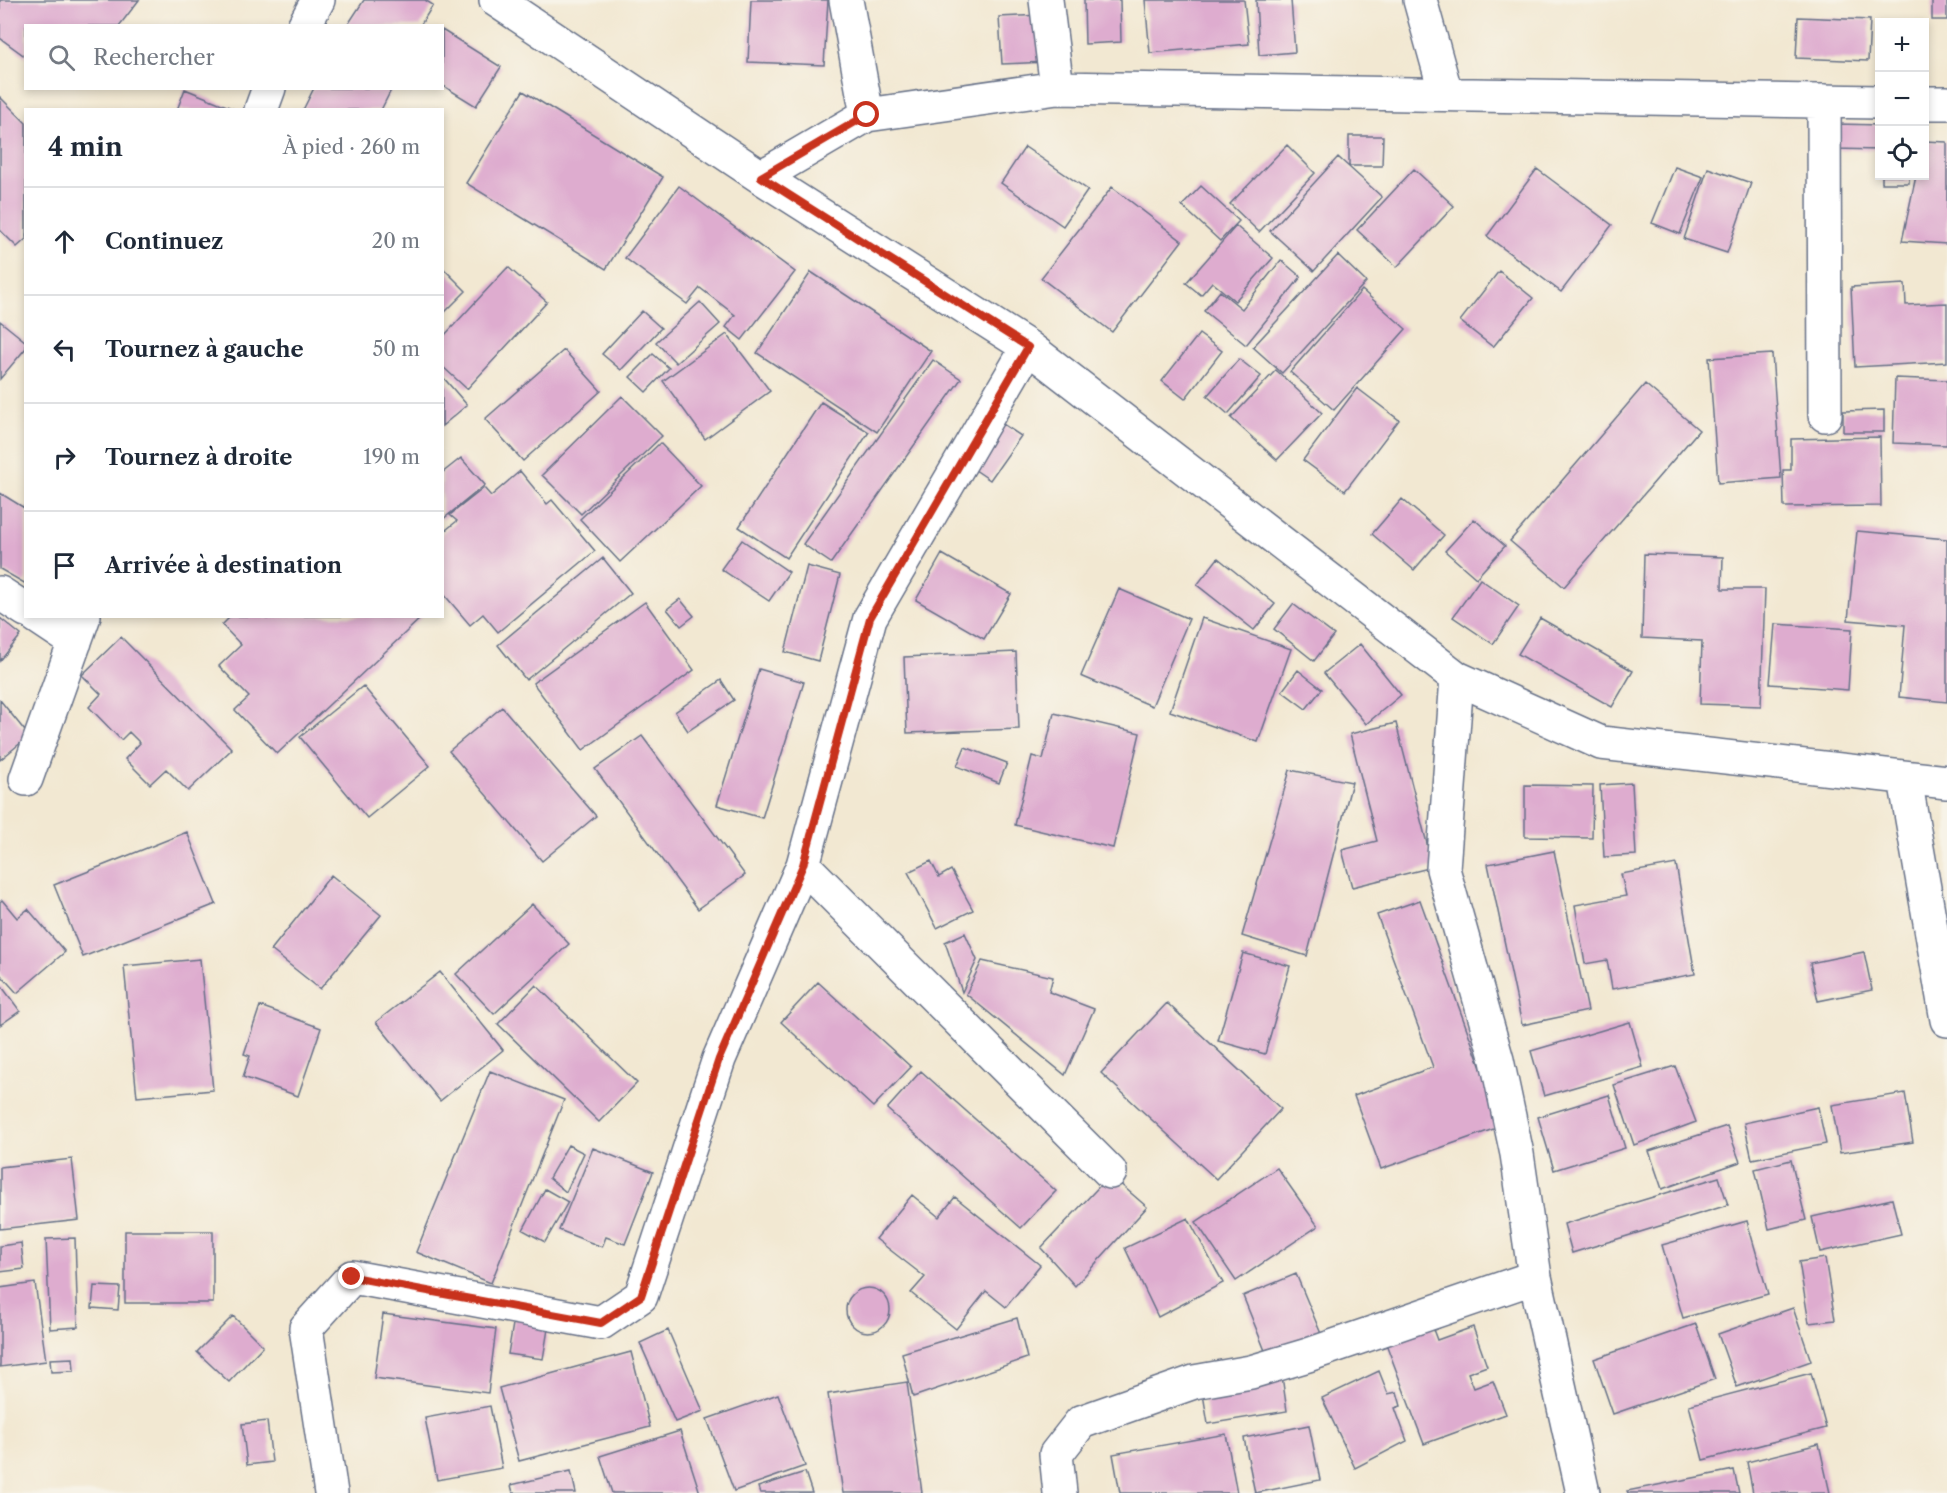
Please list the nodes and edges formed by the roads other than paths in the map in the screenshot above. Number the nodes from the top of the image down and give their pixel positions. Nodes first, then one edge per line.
1 (318, 0) edge
2 (496, 0) edge
3 (846, 0) edge
4 (1046, 0) edge
5 (1420, 0) edge
6 (305, 24) edge
7 (1057, 88) junction
8 (269, 90) edge
9 (1446, 94) junction
10 (1824, 101) junction
11 (1875, 102) edge
12 (1929, 103) edge
13 (1947, 103) edge
14 (262, 108) edge
15 (867, 115) junction
16 (761, 177) junction
17 (1028, 347) junction
18 (1825, 415) dead end
19 (0, 593) edge
20 (24, 609) edge
21 (43, 618) edge
22 (79, 629) edge
23 (1457, 678) junction
24 (26, 779) dead end
25 (1905, 779) junction
26 (1947, 782) edge
27 (803, 865) junction
28 (1947, 1020) edge
29 (1110, 1172) dead end
30 (1535, 1277) junction
31 (331, 1493) edge
32 (1060, 1493) edge
33 (1583, 1493) edge

1 - 6 street
2 - 16 street
3 - 15 street
4 - 7 street
5 - 9 street
7 - 9 street
7 - 15 street
8 - 14 street
9 - 10 street
10 - 11 street
10 - 18 street
12 - 13 street
15 - 16 street
16 - 17 street
17 - 23 street
17 - 27 street
19 - 20 street
21 - 22 street
22 - 24 street
23 - 25 street
23 - 30 street
25 - 26 street
25 - 28 street
27 - 29 street
27 - 31 street
30 - 32 street
30 - 33 street

